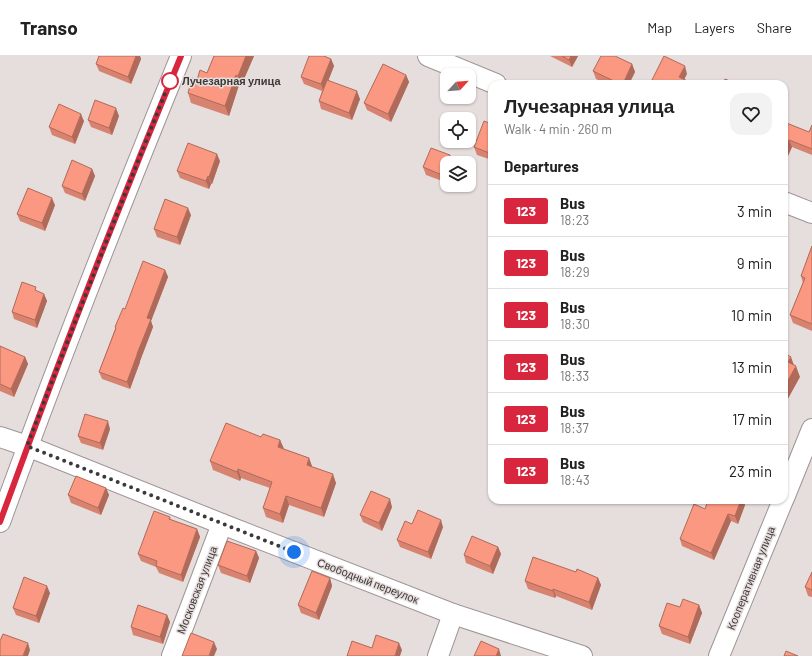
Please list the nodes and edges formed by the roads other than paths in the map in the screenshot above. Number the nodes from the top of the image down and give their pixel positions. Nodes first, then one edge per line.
1 (181, 56) edge
2 (428, 56) edge
3 (488, 81) edge
4 (788, 204) edge
5 (812, 213) edge
6 (812, 429) edge
7 (0, 437) edge
8 (27, 446) junction
9 (788, 489) edge
10 (782, 504) edge
11 (0, 522) edge
12 (222, 524) junction
13 (453, 614) junction
14 (172, 656) edge
15 (438, 656) edge
16 (582, 656) edge
17 (719, 656) edge

1 - 8 street
2 - 3 street
4 - 5 street
6 - 9 street, Кооперативная улица
7 - 8 street, Свободный переулок
8 - 11 street
8 - 12 street, Свободный переулок
10 - 17 street, Кооперативная улица
12 - 13 street, Свободный переулок
12 - 14 street, Московская улица
13 - 15 street
13 - 16 street, Свободный переулок

